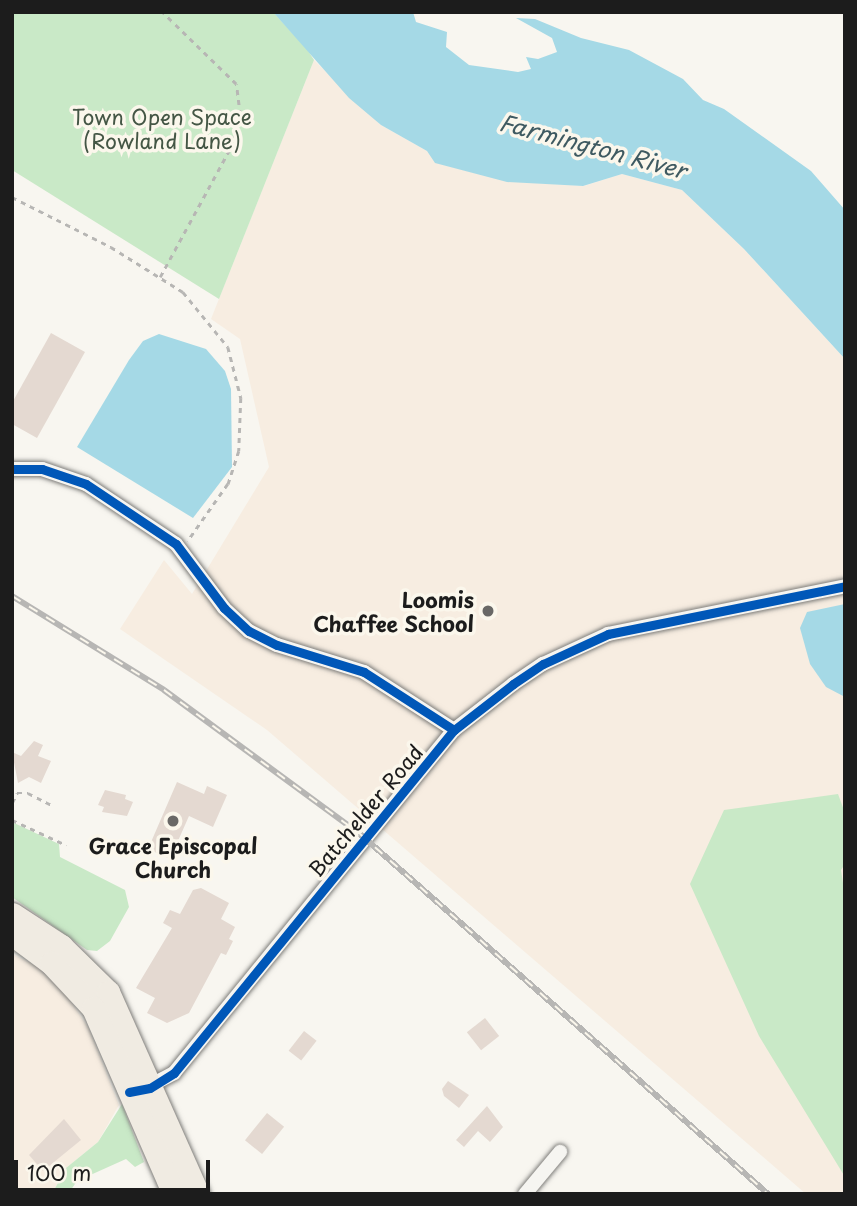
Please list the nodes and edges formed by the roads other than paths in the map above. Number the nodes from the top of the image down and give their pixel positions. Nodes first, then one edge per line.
1 (12, 469) edge
2 (845, 586) edge
3 (454, 730) junction
4 (12, 914) edge
5 (12, 934) edge
6 (37, 939) junction
7 (140, 1090) junction
8 (560, 1152) dead end
9 (174, 1194) edge
10 (198, 1194) edge
11 (525, 1194) edge

1 - 3 street
2 - 3 street, Batchelder Road
3 - 7 street, Batchelder Road
4 - 6 main road
5 - 6 main road
6 - 7 main road
7 - 9 main road
7 - 10 main road
8 - 11 street

